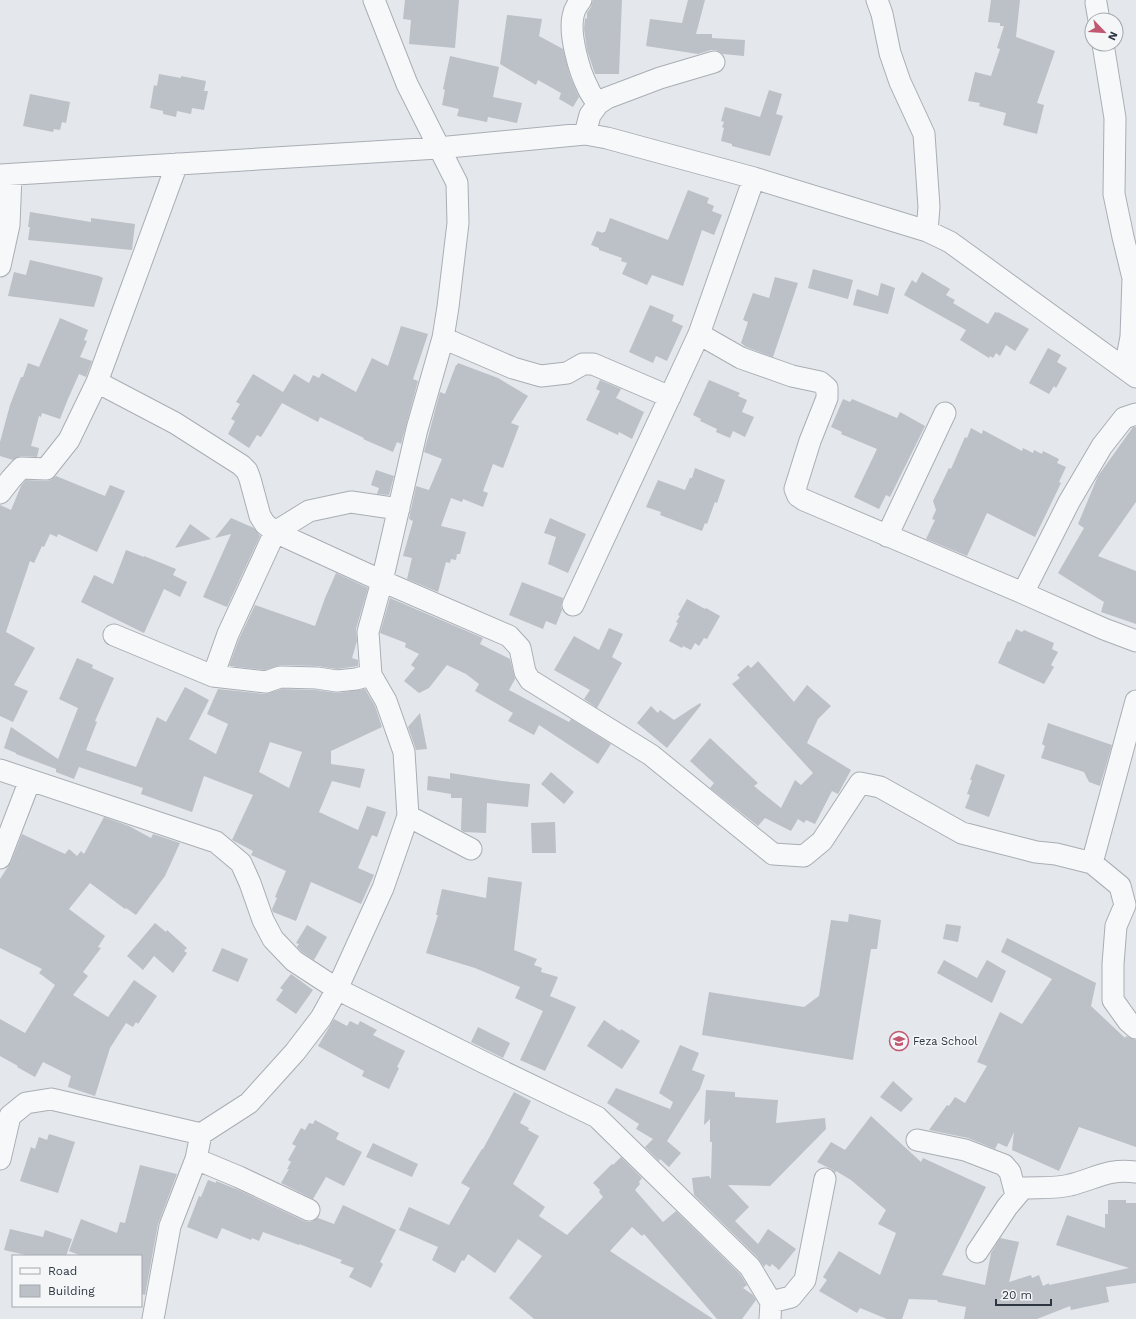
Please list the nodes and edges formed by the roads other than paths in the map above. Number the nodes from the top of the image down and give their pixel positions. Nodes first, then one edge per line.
1 (374, 0) edge
2 (581, 0) edge
3 (877, 0) edge
4 (1104, 52) edge
5 (714, 62) dead end
6 (598, 104) junction
7 (585, 134) junction
8 (438, 148) junction
9 (177, 164) junction
10 (6, 175) edge
11 (754, 178) junction
12 (927, 231) junction
13 (0, 266) edge
14 (699, 334) junction
15 (443, 338) junction
16 (1130, 372) edge
17 (97, 382) junction
18 (670, 397) junction
19 (945, 413) dead end
20 (1136, 414) edge
21 (0, 493) edge
22 (399, 509) junction
23 (275, 532) junction
24 (887, 536) junction
25 (382, 581) junction
26 (1023, 593) junction
27 (573, 605) dead end
28 (114, 635) dead end
29 (1136, 641) edge
30 (371, 675) junction
31 (213, 676) junction
32 (1136, 701) edge
33 (0, 770) edge
34 (30, 780) junction
35 (408, 816) junction
36 (471, 849) dead end
37 (0, 858) edge
38 (1092, 863) junction
39 (338, 989) junction
40 (1136, 1028) edge
41 (201, 1134) junction
42 (917, 1140) dead end
43 (0, 1159) edge
44 (196, 1159) junction
45 (1136, 1172) edge
46 (825, 1180) dead end
47 (1016, 1196) junction
48 (309, 1210) dead end
49 (977, 1252) dead end
50 (771, 1310) edge
51 (153, 1319) edge

1 - 8 street
2 - 6 street
3 - 12 street
4 - 16 street
5 - 6 street
6 - 7 street
7 - 8 street
7 - 11 street
8 - 9 street
8 - 15 street
9 - 10 street
9 - 17 street
10 - 13 street
11 - 12 street
11 - 14 street
12 - 16 street
14 - 18 street
14 - 24 street
15 - 18 street
15 - 22 street
17 - 21 street
17 - 23 street
18 - 27 street
19 - 24 street
20 - 26 street
22 - 23 street
22 - 25 street
23 - 25 street
23 - 31 street
24 - 26 street
25 - 30 street
25 - 38 street
26 - 29 street
28 - 31 street
30 - 31 street
30 - 35 street
32 - 38 street
33 - 34 street
34 - 37 street
34 - 39 street
35 - 36 street
35 - 39 street
38 - 40 street
39 - 41 street
39 - 50 street
41 - 43 street
41 - 44 street
42 - 47 street
44 - 48 street
44 - 51 street
45 - 47 street
46 - 50 street
47 - 49 street

